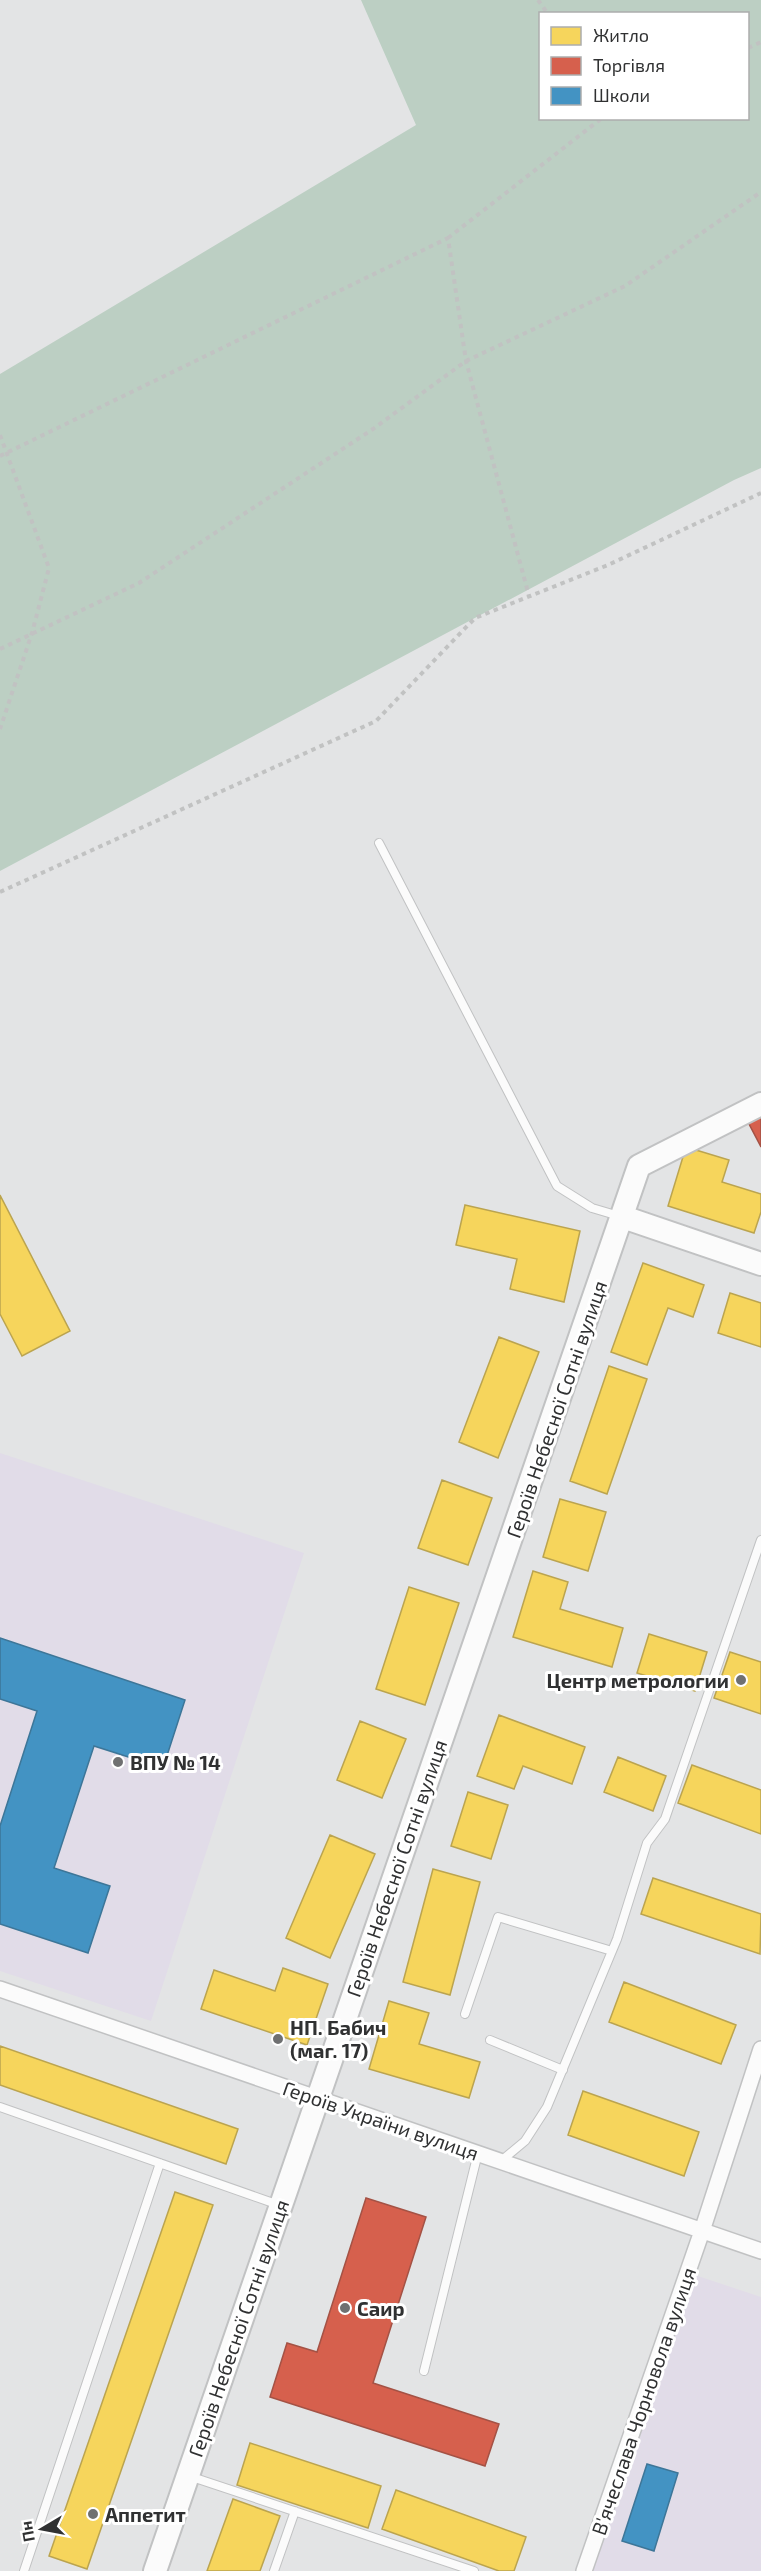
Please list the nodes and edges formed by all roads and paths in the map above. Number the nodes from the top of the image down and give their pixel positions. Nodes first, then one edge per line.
1 (599, 120) edge
2 (761, 192) edge
3 (448, 238) junction
4 (466, 361) junction
5 (0, 435) edge
6 (6, 453) junction
7 (0, 456) edge
8 (761, 493) edge
9 (529, 596) junction
10 (32, 633) junction
11 (0, 649) edge
12 (0, 729) edge
13 (379, 843) dead end
14 (0, 892) edge
15 (761, 1104) edge
16 (623, 1217) junction
17 (761, 1264) edge
18 (761, 1540) edge
19 (612, 1951) junction
20 (0, 1989) edge
21 (465, 2014) dead end
22 (490, 2040) dead end
23 (761, 2049) edge
24 (562, 2070) junction
25 (316, 2098) junction
26 (0, 2107) edge
27 (478, 2153) junction
28 (501, 2161) junction
29 (160, 2163) junction
30 (280, 2205) junction
31 (702, 2231) junction
32 (761, 2251) edge
33 (424, 2371) dead end
34 (188, 2475) junction
35 (295, 2511) junction
36 (459, 2569) edge
37 (24, 2571) edge
38 (155, 2571) edge
39 (274, 2571) edge
40 (474, 2571) edge
41 (584, 2571) edge

1 - 3 path
2 - 4 path
3 - 4 path
3 - 6 path
4 - 9 path
4 - 10 path
5 - 6 path
6 - 7 path
6 - 10 path
8 - 9 path
9 - 14 path
10 - 11 path
10 - 12 path
13 - 16 lane
15 - 16 street, Героїв Небесної Сотні вулиця
16 - 17 street
16 - 25 street, Героїв Небесної Сотні вулиця
18 - 19 lane
19 - 21 lane
19 - 24 lane
20 - 25 street, Героїв України вулиця
22 - 24 lane
23 - 31 street, В'ячеслава Чорновола вулиця
24 - 28 lane
25 - 27 street, Героїв України вулиця
25 - 30 street, Героїв Небесної Сотні вулиця
26 - 29 lane
27 - 28 street, Героїв України вулиця
27 - 33 lane
28 - 31 street, Героїв України вулиця
29 - 30 lane
29 - 37 lane
30 - 34 street, Героїв Небесної Сотні вулиця
31 - 32 street, Героїв України вулиця
31 - 41 street, В'ячеслава Чорновола вулиця
34 - 35 lane
34 - 38 street, Героїв Небесної Сотні вулиця
35 - 36 lane
35 - 39 lane
36 - 40 lane

